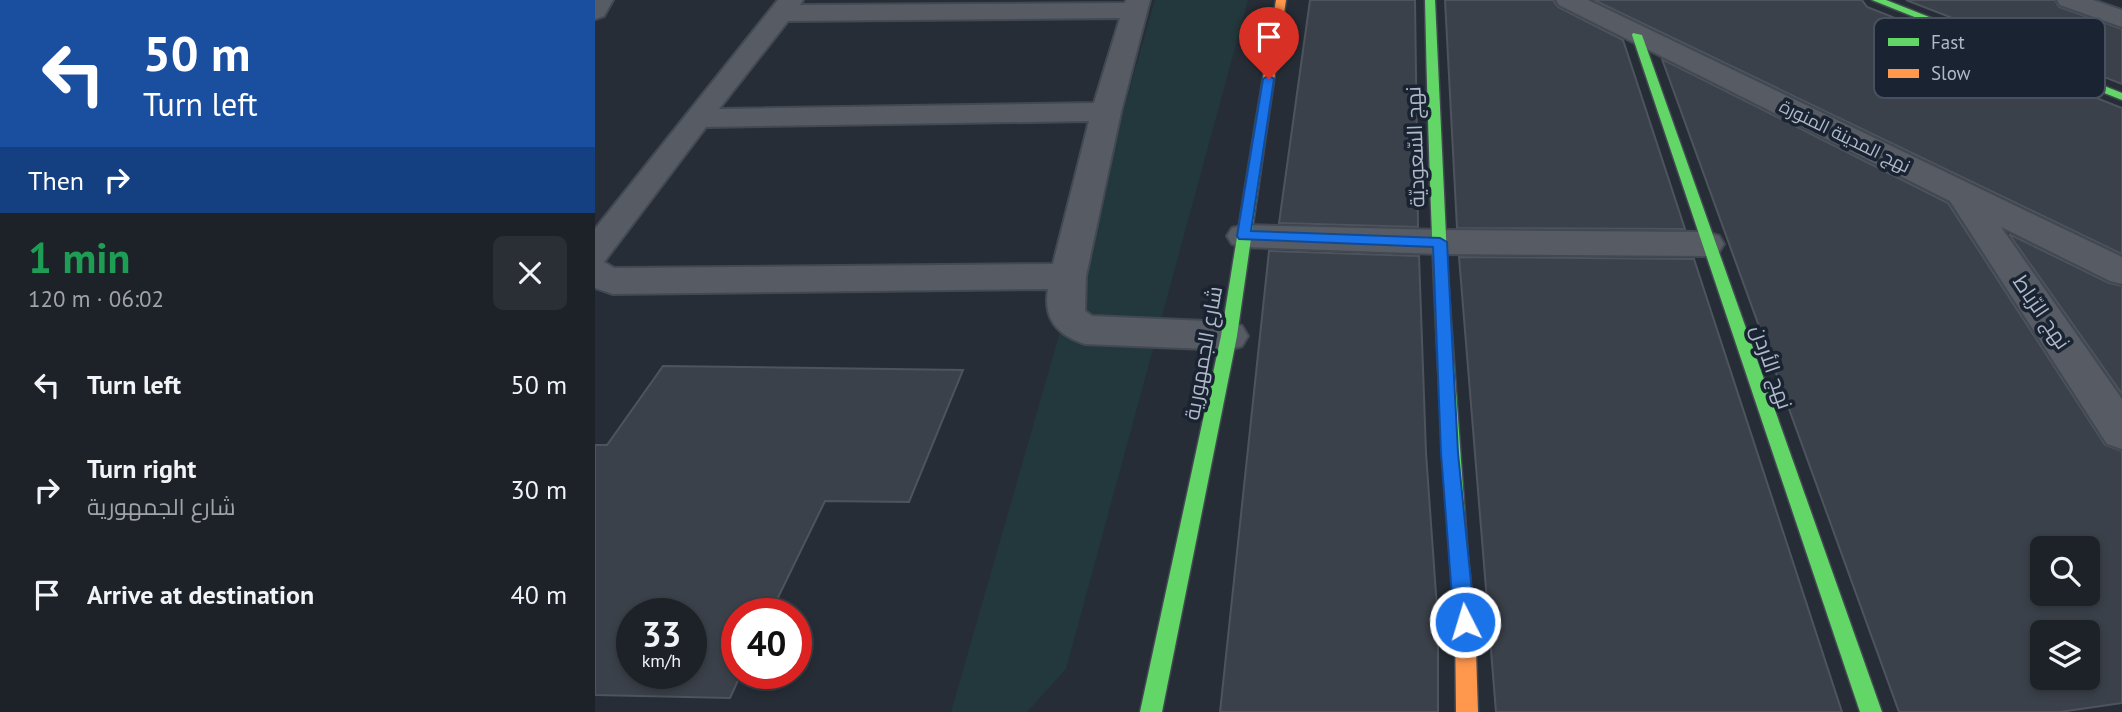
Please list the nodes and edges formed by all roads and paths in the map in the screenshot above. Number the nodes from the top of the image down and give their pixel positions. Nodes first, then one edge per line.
1 (601, 0) edge
2 (1281, 0) edge
3 (1430, 0) edge
4 (1568, 0) edge
5 (1877, 0) edge
6 (2069, 0) edge
7 (1136, 5) edge
8 (786, 6) edge
9 (595, 11) edge
10 (1922, 18) edge
11 (2122, 19) edge
12 (1637, 35) junction
13 (2105, 90) edge
14 (2122, 97) edge
15 (1106, 112) junction
16 (697, 118) junction
17 (1961, 192) junction
18 (1244, 236) junction
19 (1440, 242) junction
20 (1707, 244) junction
21 (595, 253) edge
22 (595, 272) edge
23 (2122, 272) edge
24 (1067, 276) junction
25 (1230, 336) junction
26 (2122, 432) edge
27 (1151, 712) edge
28 (1467, 712) edge
29 (1871, 712) edge

1 - 9 street
2 - 18 street, شارع الجمهورية
3 - 19 street, نهج السّعوديّة
4 - 12 street, نهج المدينة المنورة
5 - 10 street
6 - 11 street
7 - 8 street
7 - 15 street
8 - 16 street
12 - 17 street, نهج المدينة المنورة
12 - 20 street, نهج الأردن
13 - 14 street
15 - 16 street
15 - 24 street
16 - 21 street
17 - 23 street, نهج المدينة المنورة
17 - 26 street, نهج الرّباط
18 - 19 street
18 - 25 street, شارع الجمهورية
19 - 20 street
19 - 28 street, نهج السّعوديّة
20 - 29 street, نهج الأردن
22 - 24 street
24 - 25 street
25 - 27 street, شارع الجمهورية

